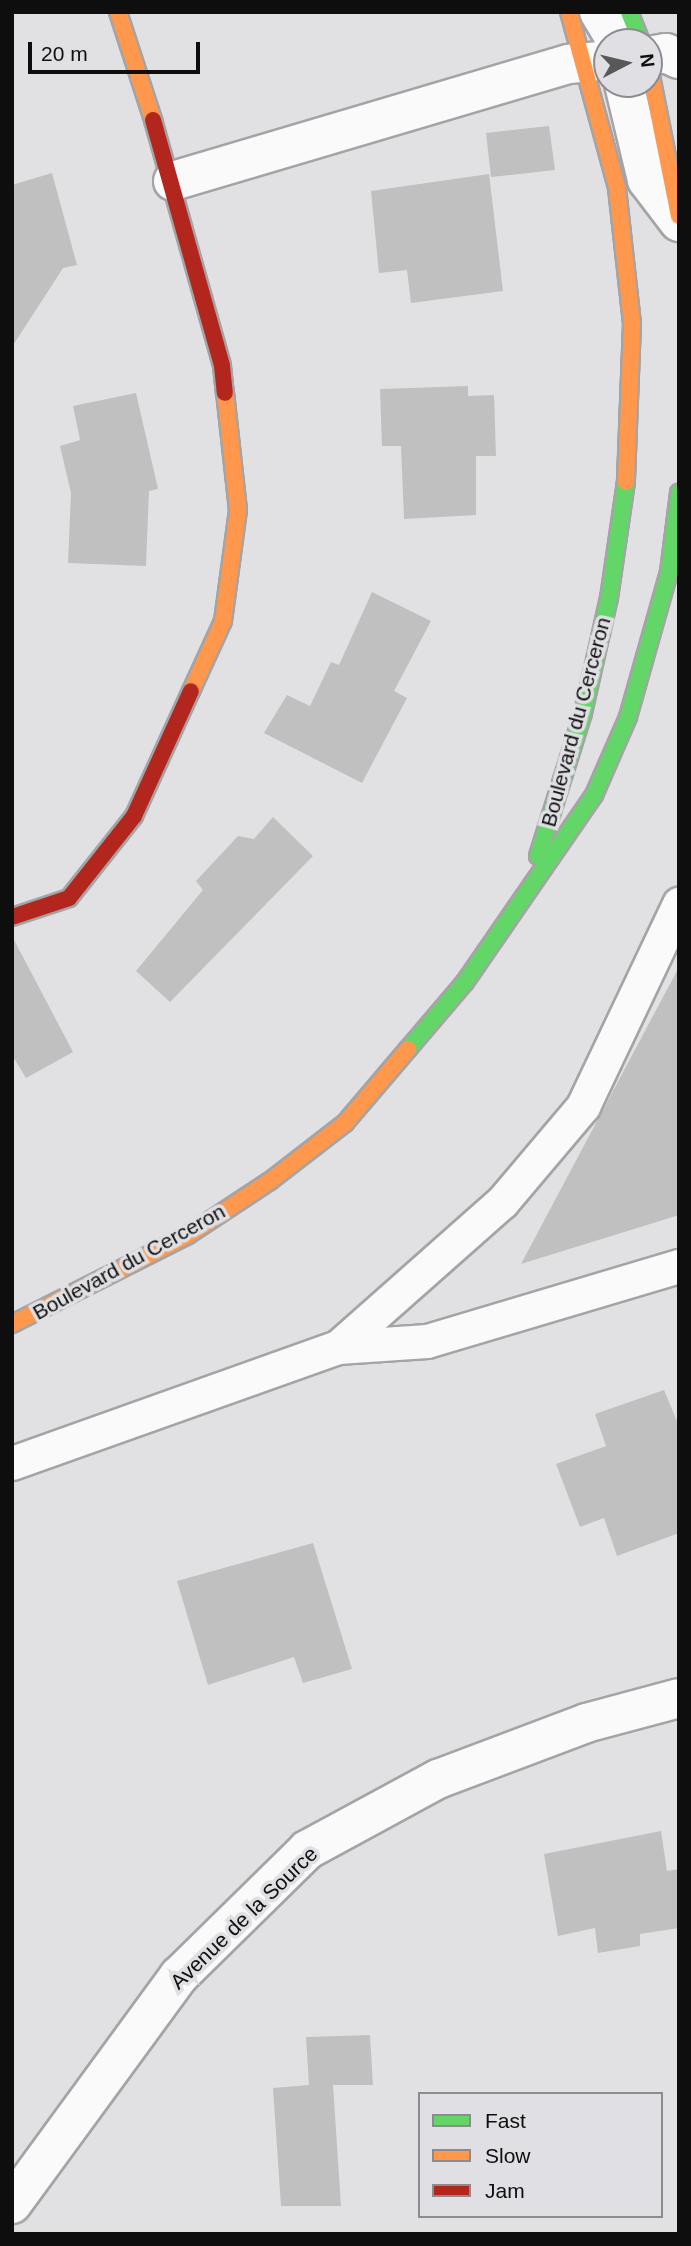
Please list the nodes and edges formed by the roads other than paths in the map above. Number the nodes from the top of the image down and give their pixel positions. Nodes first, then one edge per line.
1 (118, 12) edge
2 (569, 12) edge
3 (593, 44) edge
4 (593, 62) edge
5 (608, 98) edge
6 (627, 98) edge
7 (655, 98) edge
8 (173, 181) junction
9 (679, 219) edge
10 (679, 493) edge
11 (527, 892) junction
12 (679, 904) edge
13 (12, 918) edge
14 (679, 1266) edge
15 (12, 1324) edge
16 (338, 1347) junction
17 (12, 1463) edge
18 (679, 1698) edge
19 (12, 2204) edge

1 - 8 main road
2 - 3 main road, Boulevard du Cerceron
4 - 8 street
5 - 11 main road, Boulevard du Cerceron
6 - 9 street
7 - 9 main road
8 - 13 main road
10 - 11 main road, Boulevard du Cerceron
11 - 15 main road, Boulevard du Cerceron
12 - 16 lane
14 - 16 lane
16 - 17 lane
18 - 19 street, Avenue de la Source

